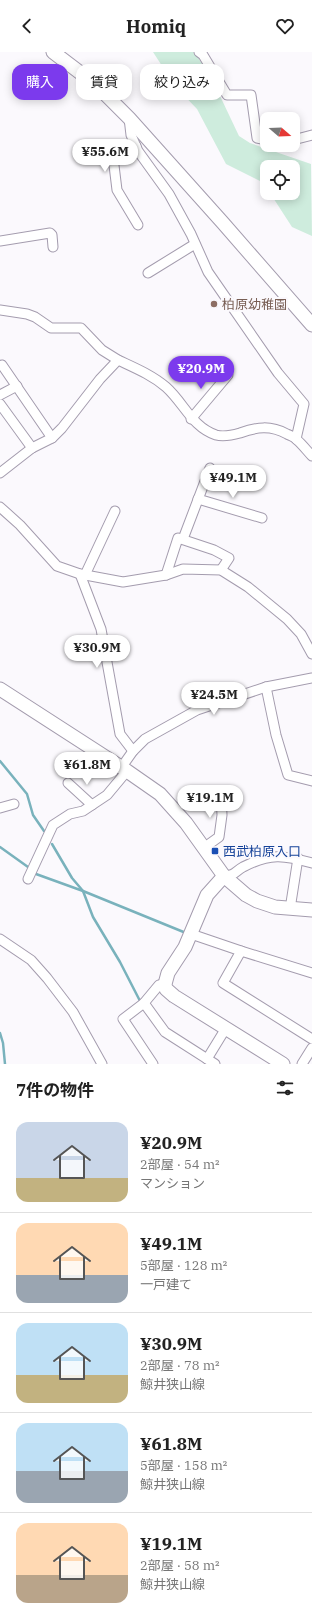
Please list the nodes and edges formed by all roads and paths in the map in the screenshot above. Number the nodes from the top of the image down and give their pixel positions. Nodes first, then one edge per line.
1 (53, 52) edge
2 (200, 52) edge
3 (129, 118) junction
4 (312, 135) edge
5 (260, 139) edge
6 (300, 140) edge
7 (136, 146) junction
8 (138, 225) dead end
9 (0, 240) edge
10 (195, 244) junction
11 (53, 247) dead end
12 (148, 273) dead end
13 (0, 310) edge
14 (312, 325) edge
15 (118, 360) junction
16 (2, 365) dead end
17 (228, 375) dead end
18 (17, 386) junction
19 (0, 395) edge
20 (0, 404) edge
21 (191, 419) junction
22 (52, 438) junction
23 (296, 439) junction
24 (32, 448) junction
25 (312, 456) edge
26 (210, 468) dead end
27 (0, 473) edge
28 (198, 499) junction
29 (0, 507) edge
30 (115, 511) dead end
31 (262, 518) dead end
32 (184, 539) junction
33 (221, 570) junction
34 (83, 575) junction
35 (166, 575) junction
36 (312, 654) edge
37 (312, 678) edge
38 (266, 687) junction
39 (0, 689) edge
40 (133, 751) junction
41 (124, 769) junction
42 (312, 781) edge
43 (68, 783) dead end
44 (221, 794) dead end
45 (14, 804) dead end
46 (92, 805) junction
47 (0, 808) edge
48 (205, 847) junction
49 (298, 858) junction
50 (312, 862) edge
51 (224, 876) junction
52 (28, 879) dead end
53 (290, 909) junction
54 (312, 910) edge
55 (191, 934) junction
56 (0, 939) edge
57 (241, 951) junction
58 (312, 973) edge
59 (165, 984) junction
60 (144, 1003) junction
61 (226, 1028) junction
62 (312, 1039) edge
63 (312, 1048) edge
64 (211, 1061) edge
65 (102, 1064) edge
66 (153, 1064) edge
67 (283, 1064) edge
68 (302, 1064) edge

1 - 3 street
2 - 5 street
3 - 7 street
3 - 14 street
4 - 6 street
7 - 8 street
7 - 10 street
9 - 11 street
10 - 12 street
10 - 23 street
13 - 15 street
15 - 21 street
15 - 22 street
16 - 18 street
17 - 21 street
18 - 19 street
18 - 22 street
20 - 24 street
21 - 23 street
22 - 24 street
23 - 25 street
24 - 27 street
26 - 28 street
28 - 31 street
28 - 32 street
29 - 34 street
30 - 34 street
32 - 33 street
32 - 35 street
33 - 35 street
33 - 36 street
34 - 35 street
34 - 40 street
37 - 38 street
38 - 40 street
38 - 42 street
39 - 41 street
40 - 41 street
41 - 46 street
41 - 48 street
43 - 46 street
44 - 48 street
45 - 47 street
46 - 52 street
48 - 51 street
49 - 50 street
49 - 51 street
49 - 53 street
51 - 53 street
51 - 55 street
53 - 54 street
55 - 57 street
55 - 59 street
56 - 65 street
57 - 58 street
57 - 62 street
59 - 60 street
59 - 61 street
60 - 64 street
60 - 66 street
61 - 64 street
61 - 67 street
63 - 68 street

